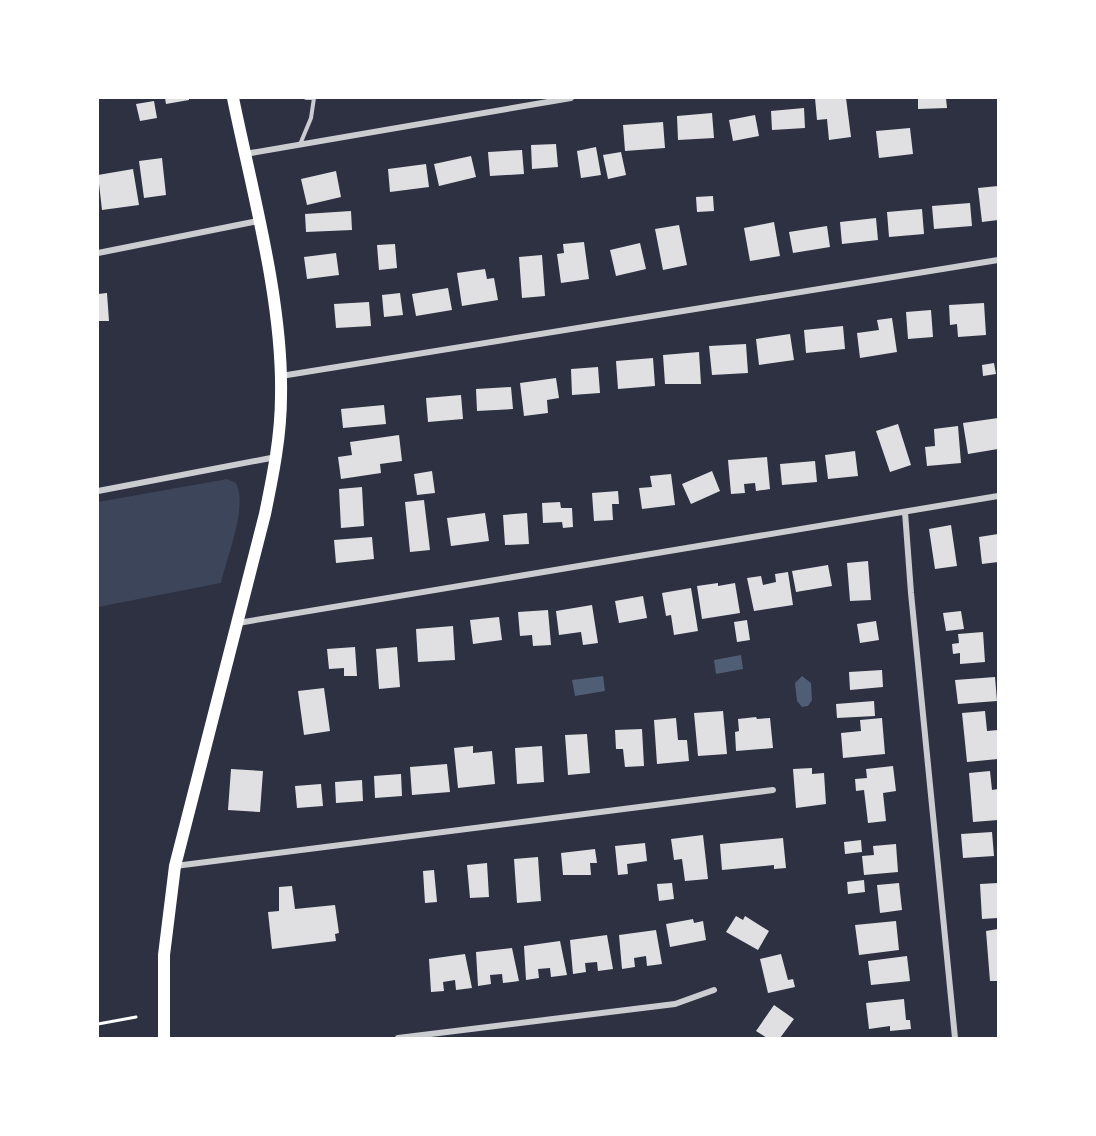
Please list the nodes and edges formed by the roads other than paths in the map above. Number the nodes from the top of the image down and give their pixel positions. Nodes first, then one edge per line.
1 (233, 98) edge
2 (306, 98) edge
3 (314, 98) edge
4 (571, 98) edge
5 (301, 142) junction
6 (244, 154) junction
7 (258, 221) junction
8 (98, 253) edge
9 (999, 260) edge
10 (281, 376) junction
11 (276, 457) junction
12 (98, 491) edge
13 (999, 496) edge
14 (905, 512) junction
15 (238, 623) junction
16 (773, 790) dead end
17 (175, 866) junction
18 (714, 990) dead end
19 (164, 1038) edge
20 (398, 1038) edge
21 (956, 1038) edge

1 - 6 main road
2 - 3 lane
3 - 5 lane
4 - 5 street
5 - 6 street
6 - 7 main road
7 - 8 street
7 - 10 main road
9 - 10 street
10 - 11 main road
11 - 12 street
11 - 15 main road
13 - 14 street
14 - 15 street
14 - 21 street
15 - 17 main road
16 - 17 street
17 - 19 main road
18 - 20 street

